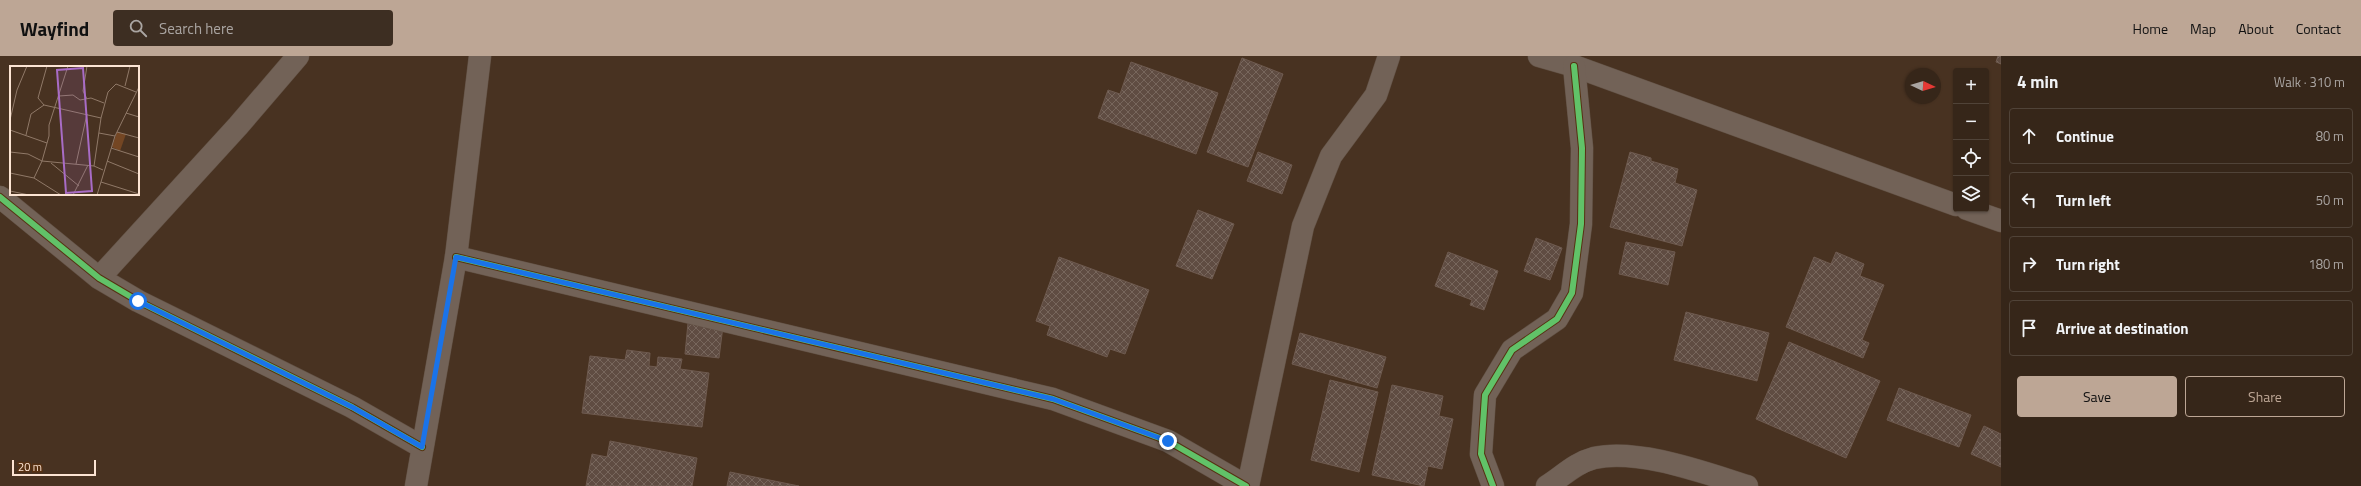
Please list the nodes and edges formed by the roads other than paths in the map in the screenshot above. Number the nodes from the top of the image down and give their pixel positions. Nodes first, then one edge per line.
1 (298, 56) edge
2 (480, 56) edge
3 (1389, 56) edge
4 (1539, 56) edge
5 (1574, 66) junction
6 (0, 197) edge
7 (1953, 204) edge
8 (1976, 212) edge
9 (2001, 221) edge
10 (456, 257) junction
11 (99, 278) junction
12 (422, 447) junction
13 (416, 486) edge
14 (1247, 486) edge
15 (1493, 486) edge
16 (1547, 486) edge
17 (1747, 486) edge

1 - 11 street
2 - 10 street
3 - 14 street
4 - 5 street
5 - 7 street
5 - 15 street
6 - 11 street
8 - 9 street
10 - 12 street
10 - 14 street
11 - 12 street
12 - 13 street
16 - 17 street

